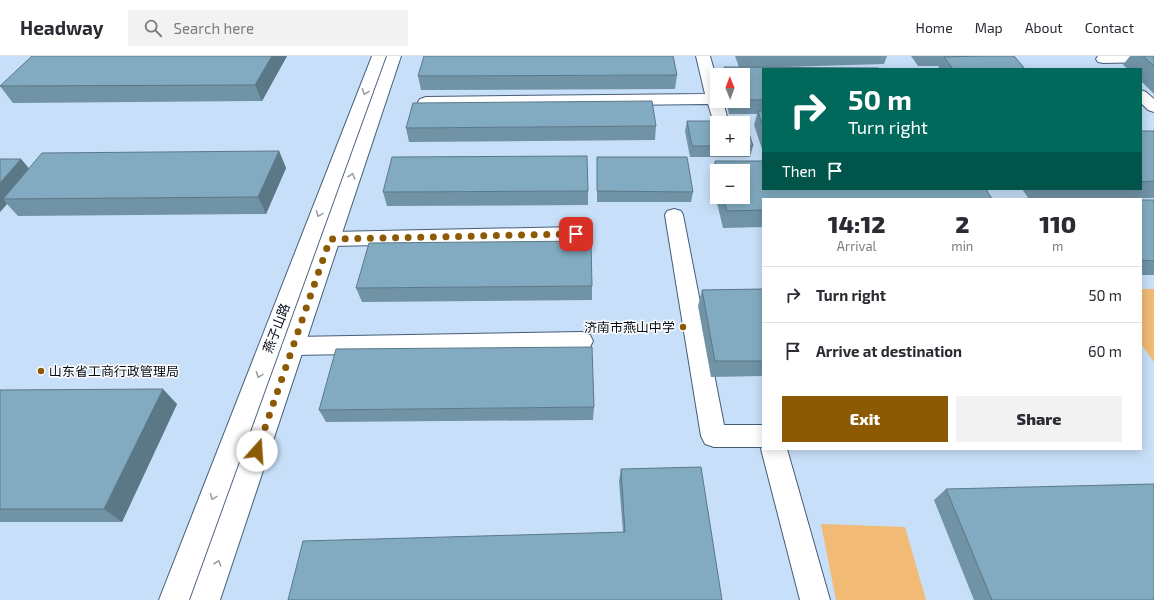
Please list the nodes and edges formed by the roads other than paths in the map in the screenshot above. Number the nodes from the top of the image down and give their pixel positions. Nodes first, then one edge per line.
1 (379, 56) edge
2 (394, 56) edge
3 (703, 56) edge
4 (1101, 57) edge
5 (1154, 58) edge
6 (1113, 68) edge
7 (710, 83) edge
8 (1142, 96) edge
9 (710, 99) edge
10 (426, 102) edge
11 (1154, 107) edge
12 (674, 215) dead end
13 (576, 234) dead end
14 (330, 239) junction
15 (582, 341) dead end
16 (293, 346) junction
17 (762, 436) edge
18 (774, 450) edge
19 (174, 600) edge
20 (205, 600) edge
21 (815, 600) edge

1 -> 19 street, 燕子山路
14 -> 2 street, 燕子山路
3 - 7 street
4 - 5 street
4 - 6 street
8 - 11 street
9 - 10 street
12 - 17 street
13 - 14 street
14 - 16 street, 燕子山路
15 - 16 street
20 -> 16 street, 燕子山路
18 - 21 street

